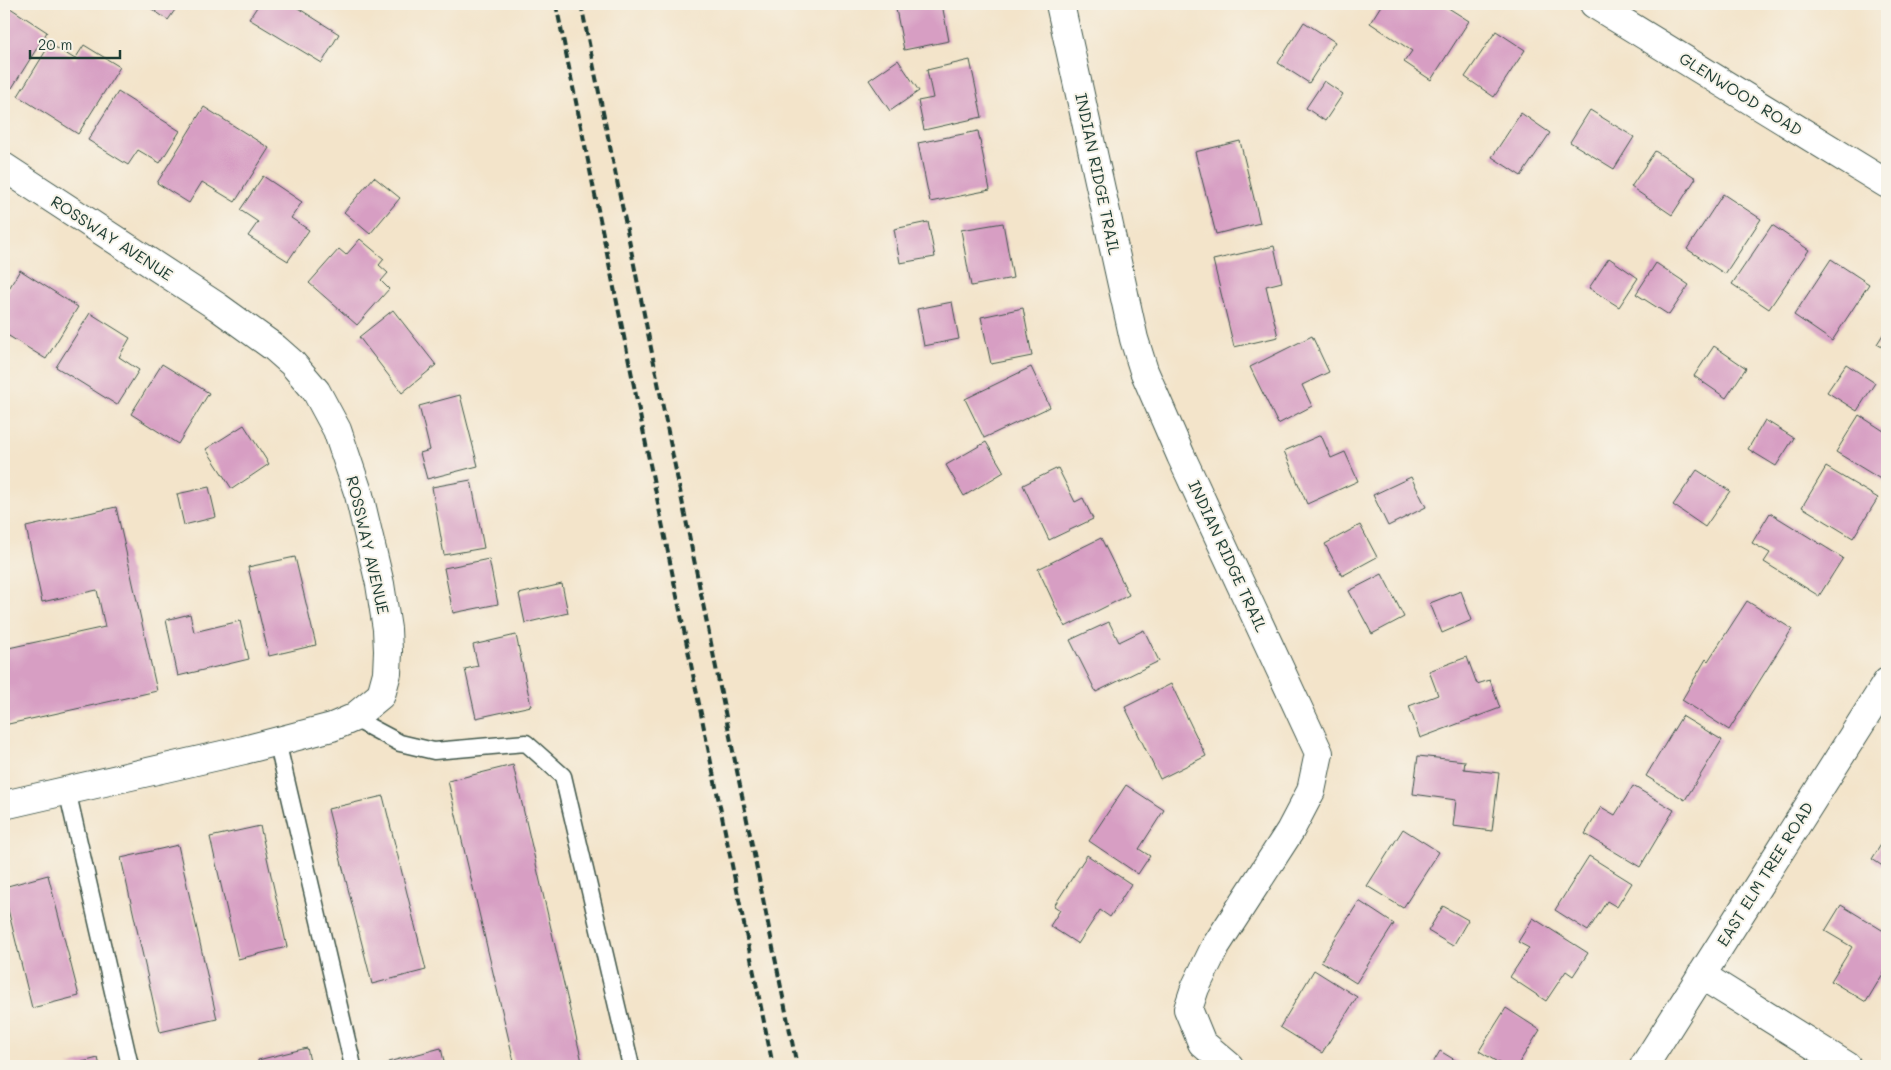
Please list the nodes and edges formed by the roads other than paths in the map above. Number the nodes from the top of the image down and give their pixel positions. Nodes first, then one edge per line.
1 (1060, 4) edge
2 (1594, 4) edge
3 (4, 167) edge
4 (1887, 184) edge
5 (1887, 682) edge
6 (353, 718) junction
7 (277, 741) junction
8 (67, 790) junction
9 (4, 805) edge
10 (1701, 975) junction
11 (130, 1066) edge
12 (353, 1066) edge
13 (631, 1066) edge
14 (1229, 1066) edge
15 (1644, 1066) edge
16 (1847, 1066) edge

1 - 14 street, INDIAN RIDGE TRAIL
2 - 4 street, GLENWOOD ROAD
3 - 6 street, ROSSWAY AVENUE
5 - 10 street, EAST ELM TREE ROAD
6 - 7 street, ROSSWAY AVENUE
6 - 13 lane
7 - 8 street, ROSSWAY AVENUE
7 - 12 lane
8 - 9 street, ROSSWAY AVENUE
8 - 11 lane
10 - 15 street, EAST ELM TREE ROAD
10 - 16 street

